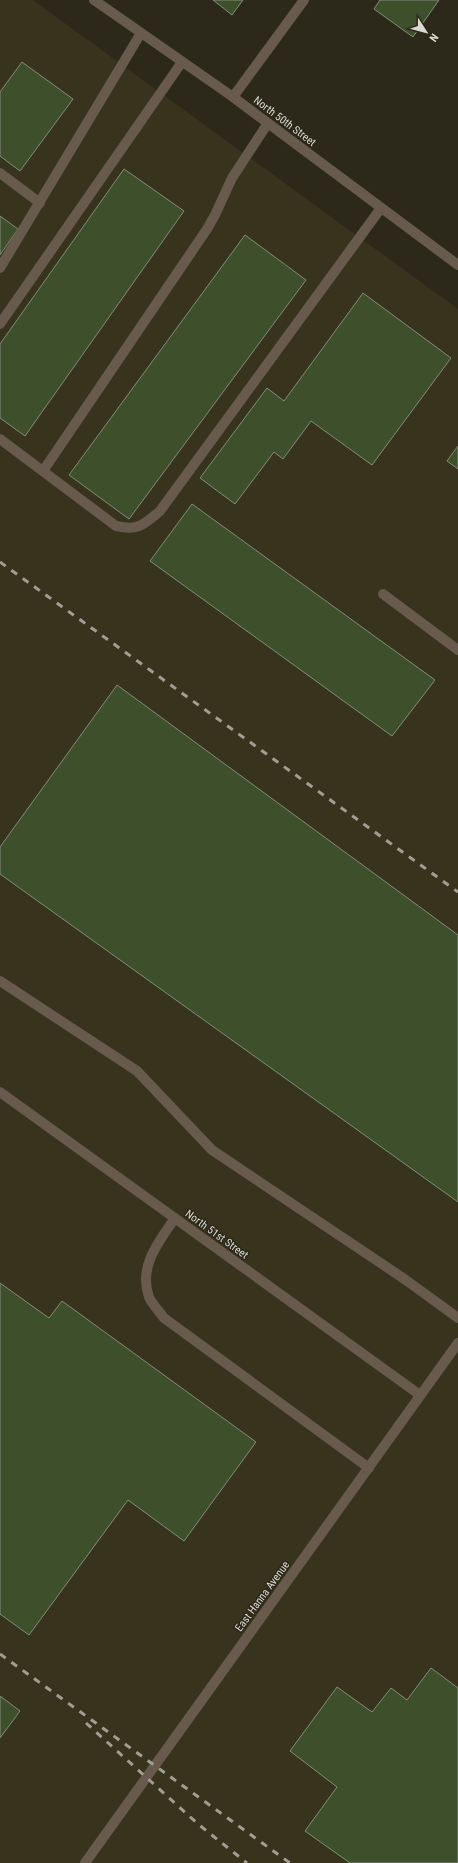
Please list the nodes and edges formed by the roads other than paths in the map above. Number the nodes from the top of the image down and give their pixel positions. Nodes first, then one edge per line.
1 (94, 0) edge
2 (304, 0) edge
3 (141, 33) junction
4 (182, 62) junction
5 (233, 97) junction
6 (268, 124) junction
7 (0, 173) edge
8 (40, 203) junction
9 (381, 208) junction
10 (458, 265) edge
11 (0, 268) edge
12 (0, 324) edge
13 (0, 439) edge
14 (43, 471) junction
15 (383, 594) dead end
16 (458, 650) edge
17 (0, 980) edge
18 (0, 1092) edge
19 (176, 1218) junction
20 (458, 1318) edge
21 (458, 1343) edge
22 (420, 1395) junction
23 (369, 1468) junction
24 (85, 1863) edge

1 - 3 street, North 50th Street
2 - 5 street
3 - 4 street, North 50th Street
3 - 8 street
4 - 5 street, North 50th Street
4 - 12 street
5 - 6 street, North 50th Street
6 - 9 street, North 50th Street
6 - 14 street
7 - 8 street
8 - 11 street
9 - 10 street, North 50th Street
9 - 14 street
13 - 14 street
15 - 16 street
17 - 20 street
18 - 19 street, North 51st Street
19 - 22 street, North 51st Street
19 - 23 street
21 - 22 street, East Hanna Avenue
22 - 23 street, East Hanna Avenue
23 - 24 street, East Hanna Avenue

